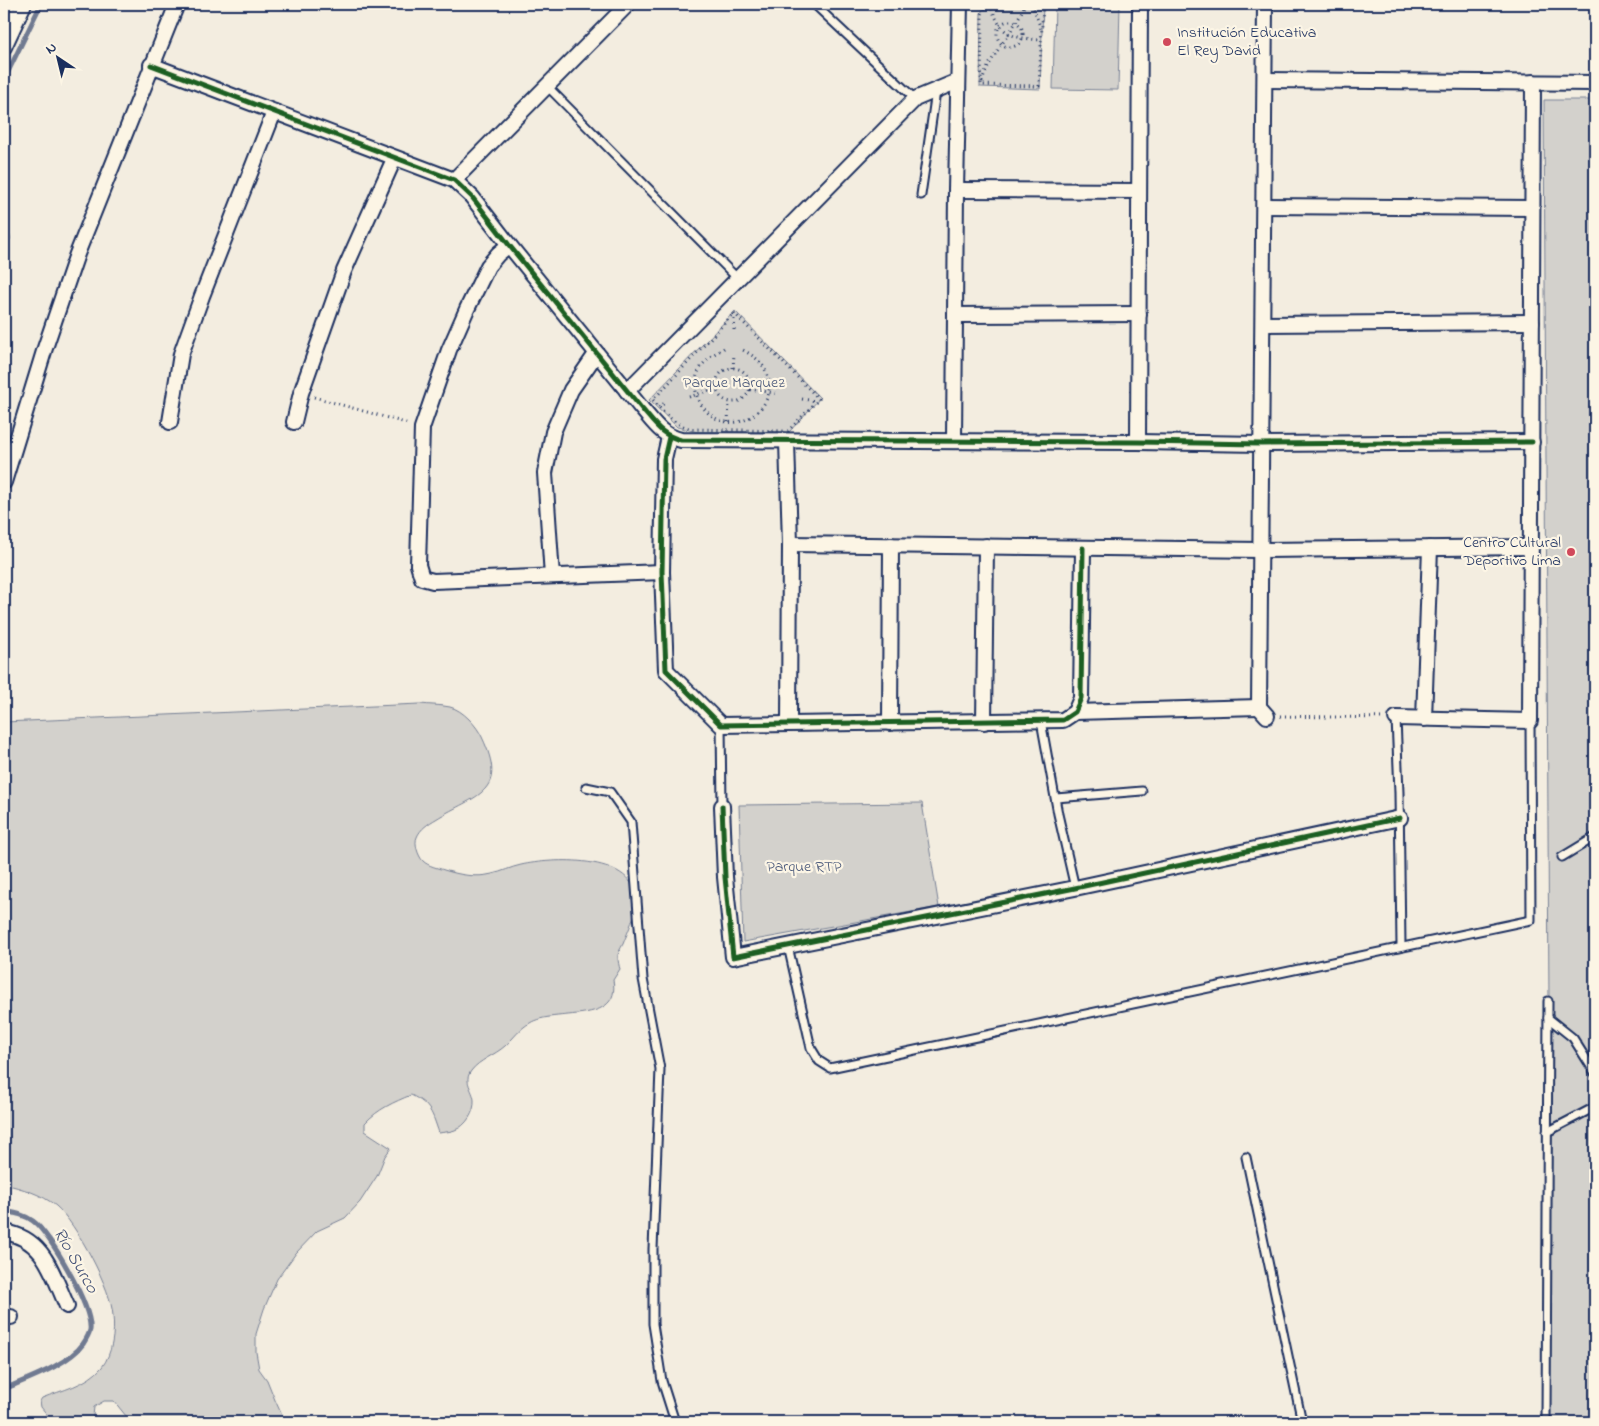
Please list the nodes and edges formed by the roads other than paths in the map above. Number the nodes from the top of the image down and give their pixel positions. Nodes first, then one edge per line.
1 (24, 4) edge
2 (176, 4) edge
3 (628, 4) edge
4 (814, 4) edge
5 (960, 4) edge
6 (1140, 4) edge
7 (1265, 4) edge
8 (4, 11) edge
9 (18, 17) junction
10 (4, 47) edge
11 (151, 65) junction
12 (1266, 80) junction
13 (958, 81) junction
14 (1533, 82) junction
15 (1595, 83) edge
16 (546, 85) junction
17 (936, 91) junction
18 (915, 99) junction
19 (274, 112) junction
20 (394, 158) junction
21 (454, 180) junction
22 (956, 190) junction
23 (1138, 191) junction
24 (921, 195) dead end
25 (1264, 206) junction
26 (1532, 208) junction
27 (509, 245) junction
28 (739, 279) junction
29 (1139, 314) junction
30 (956, 315) junction
31 (1532, 322) junction
32 (1263, 324) junction
33 (596, 354) junction
34 (627, 391) junction
35 (170, 422) dead end
36 (294, 422) dead end
37 (669, 437) junction
38 (787, 441) junction
39 (954, 441) junction
40 (1138, 442) junction
41 (1532, 442) junction
42 (1261, 444) junction
43 (4, 482) edge
44 (790, 544) junction
45 (891, 545) junction
46 (986, 546) junction
47 (1531, 547) junction
48 (1083, 548) junction
49 (1430, 548) junction
50 (1260, 550) junction
51 (662, 572) junction
52 (552, 576) junction
53 (1075, 712) junction
54 (1396, 718) joint
55 (1424, 719) junction
56 (1041, 721) junction
57 (1530, 721) junction
58 (984, 722) junction
59 (790, 723) junction
60 (890, 723) junction
61 (721, 725) junction
62 (586, 788) dead end
63 (1142, 790) dead end
64 (1056, 798) junction
65 (722, 806) joint
66 (1400, 818) junction
67 (1595, 838) edge
68 (1562, 857) dead end
69 (1075, 888) junction
70 (788, 946) junction
71 (1401, 946) junction
72 (1548, 1001) dead end
73 (1548, 1018) junction
74 (1595, 1073) edge
75 (1595, 1107) edge
76 (1547, 1132) junction
77 (1246, 1157) dead end
78 (4, 1232) edge
79 (67, 1306) dead end
80 (675, 1422) edge
81 (1302, 1422) edge
82 (1546, 1422) edge

1 - 9 street
2 - 11 street
3 - 16 street
4 - 18 lane
5 - 13 street
6 - 23 street
7 - 12 street
8 - 9 street
9 - 10 street
11 - 19 street
11 - 43 street
12 - 14 street
12 - 25 street
13 - 17 street
13 - 22 street
14 - 15 street
14 - 26 street
16 - 21 street
16 - 28 lane
17 - 18 street
17 - 24 lane
18 - 28 street
19 - 20 street
19 - 35 street
20 - 21 street
20 - 36 street
21 - 27 street
22 - 23 street
22 - 30 street
23 - 29 street
25 - 26 street
25 - 32 street
26 - 31 street
27 - 33 street
27 - 52 street
28 - 34 street
29 - 30 street
29 - 40 street
30 - 39 street
31 - 32 street
31 - 41 street
32 - 42 street
33 - 34 street
33 - 52 street
34 - 37 street
37 - 38 street
37 - 51 street
38 - 39 street
38 - 44 street
39 - 40 street
40 - 42 street
41 - 42 street
41 - 47 street
42 - 50 street
44 - 45 street
44 - 59 street
45 - 46 street
45 - 60 street
46 - 48 street
46 - 58 street
47 - 49 street
47 - 57 street
48 - 50 street
48 - 53 street
49 - 50 street
49 - 55 street
50 - 53 street
51 - 52 street
51 - 61 street
53 - 56 street
54 - 55 street
54 - 66 lane
55 - 57 street
56 - 58 street
56 - 64 lane
57 - 71 lane
58 - 60 street
59 - 60 street
59 - 61 street
61 - 65 lane
62 - 80 lane
63 - 64 lane
64 - 69 lane
65 - 70 street
66 - 69 street
66 - 71 lane
67 - 68 lane
69 - 70 street
70 - 71 lane
72 - 73 lane
73 - 74 lane
73 - 76 lane
75 - 76 lane
76 - 82 lane
77 - 81 lane
78 - 79 street

